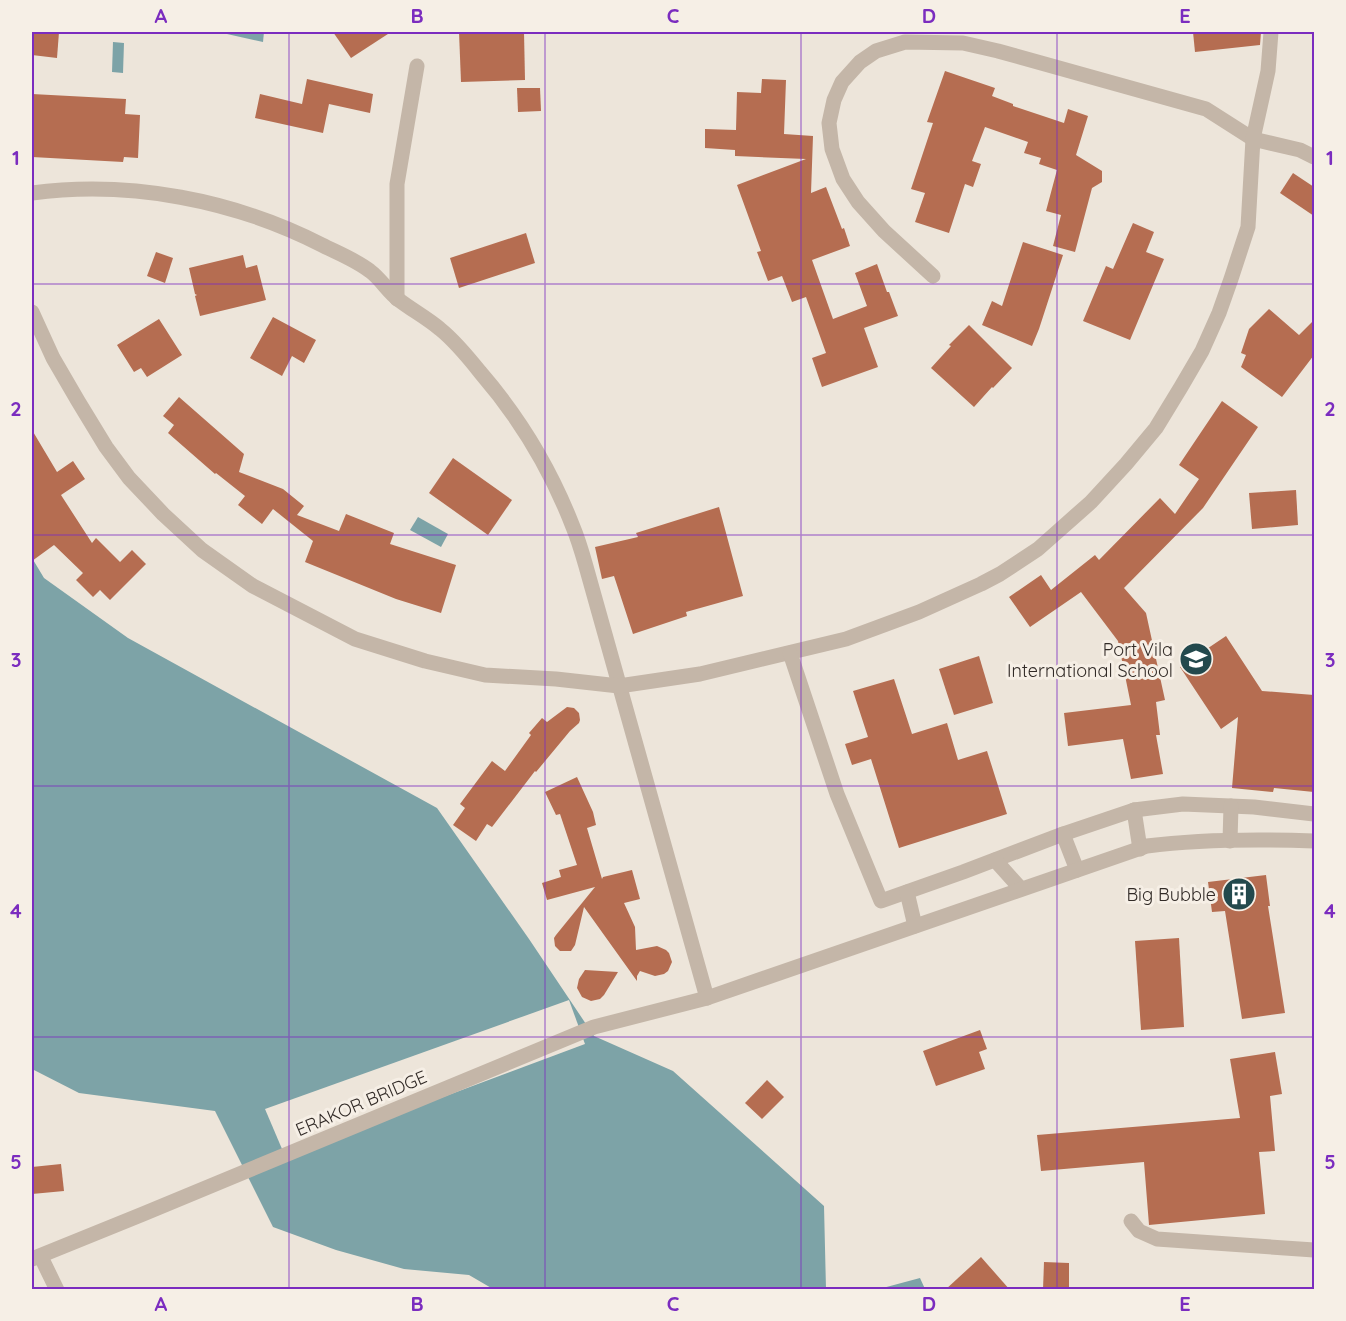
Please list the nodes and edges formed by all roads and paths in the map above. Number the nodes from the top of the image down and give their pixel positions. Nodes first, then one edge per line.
1 (1271, 32) edge
2 (417, 66) dead end
3 (1252, 139) junction
4 (1314, 157) edge
5 (32, 193) edge
6 (933, 276) dead end
7 (397, 299) junction
8 (32, 312) edge
9 (790, 653) junction
10 (619, 686) junction
11 (1231, 806) junction
12 (1134, 810) junction
13 (1314, 814) edge
14 (1063, 834) junction
15 (1230, 841) junction
16 (1314, 841) edge
17 (1140, 849) junction
18 (996, 860) junction
19 (1077, 870) junction
20 (1021, 889) junction
21 (907, 892) junction
22 (915, 926) junction
23 (707, 998) junction
24 (1131, 1221) dead end
25 (1314, 1250) edge
26 (36, 1258) edge
27 (57, 1290) edge

1 - 3 street
2 - 7 street
3 - 4 street
3 - 6 street
3 - 9 street
5 - 7 street
7 - 10 street
8 - 10 street
9 - 10 street
9 - 21 street
10 - 23 street
11 - 12 street
11 - 13 street
11 - 15 street
12 - 14 street
12 - 17 street
14 - 18 street
14 - 19 street
15 - 16 street, ERAKOR BRIDGE
15 - 17 street, ERAKOR BRIDGE
17 - 19 street, ERAKOR BRIDGE
18 - 20 street
18 - 21 street
19 - 20 street, ERAKOR BRIDGE
20 - 22 street, ERAKOR BRIDGE
21 - 22 street
22 - 23 street, ERAKOR BRIDGE
23 - 26 street, ERAKOR BRIDGE
24 - 25 street
26 - 27 street

